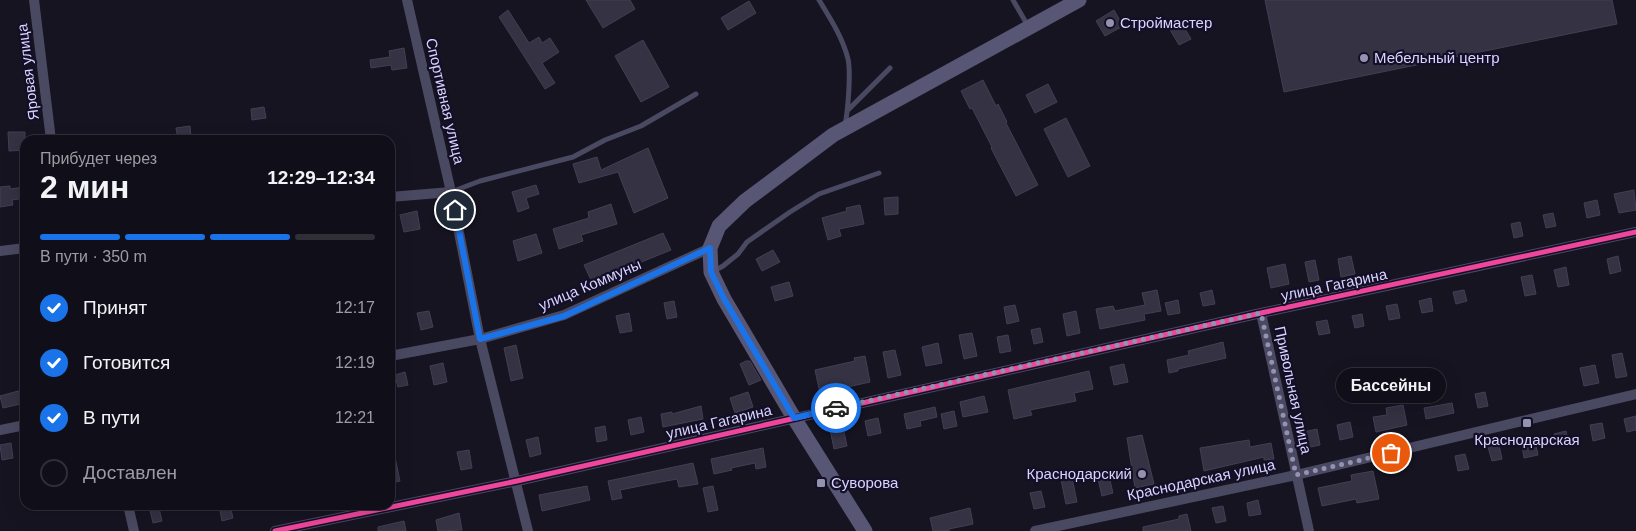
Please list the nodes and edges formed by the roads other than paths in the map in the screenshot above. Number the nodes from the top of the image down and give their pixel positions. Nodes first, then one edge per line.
1 (34, 0) edge
2 (407, 0) edge
3 (819, 0) edge
4 (1013, 0) edge
5 (1079, 0) edge
6 (1029, 28) junction
7 (890, 68) dead end
8 (696, 94) dead end
9 (848, 110) junction
10 (845, 128) junction
11 (50, 135) edge
12 (879, 174) dead end
13 (451, 192) junction
14 (395, 197) edge
15 (1635, 234) edge
16 (710, 248) junction
17 (20, 249) edge
18 (0, 251) edge
19 (711, 272) junction
20 (1261, 313) junction
21 (480, 339) junction
22 (395, 355) edge
23 (1636, 394) edge
24 (794, 418) junction
25 (20, 426) edge
26 (0, 430) edge
27 (1296, 475) junction
28 (517, 481) junction
29 (395, 506) edge
30 (129, 510) edge
31 (377, 510) edge
32 (134, 531) edge
33 (275, 531) edge
34 (528, 531) edge
35 (864, 531) edge
36 (1036, 531) edge
37 (1308, 531) edge

1 - 11 street, Яровая улица
2 - 13 street, Спортивная улица
3 - 9 lane
4 - 6 lane
5 - 6 street
6 - 10 street
7 - 9 lane
8 - 13 lane
9 - 10 lane
10 - 16 street
12 - 19 lane
13 - 14 street
13 - 21 street, Спортивная улица
15 - 20 street, улица Гагарина
16 - 19 street
16 - 21 street, улица Коммуны
17 - 18 street
19 - 24 street
20 - 24 street, улица Гагарина
20 - 27 street, Привольная улица
21 - 22 street, улица Коммуны
21 - 28 street, Спортивная улица
23 - 27 street, Краснодарская улица
24 - 28 street, улица Гагарина
24 - 35 street
25 - 26 street
27 - 36 street, Краснодарская улица
27 - 37 street, Привольная улица
28 - 29 street, улица Гагарина
28 - 34 street, Спортивная улица
30 - 32 street
31 - 33 street, улица Гагарина

